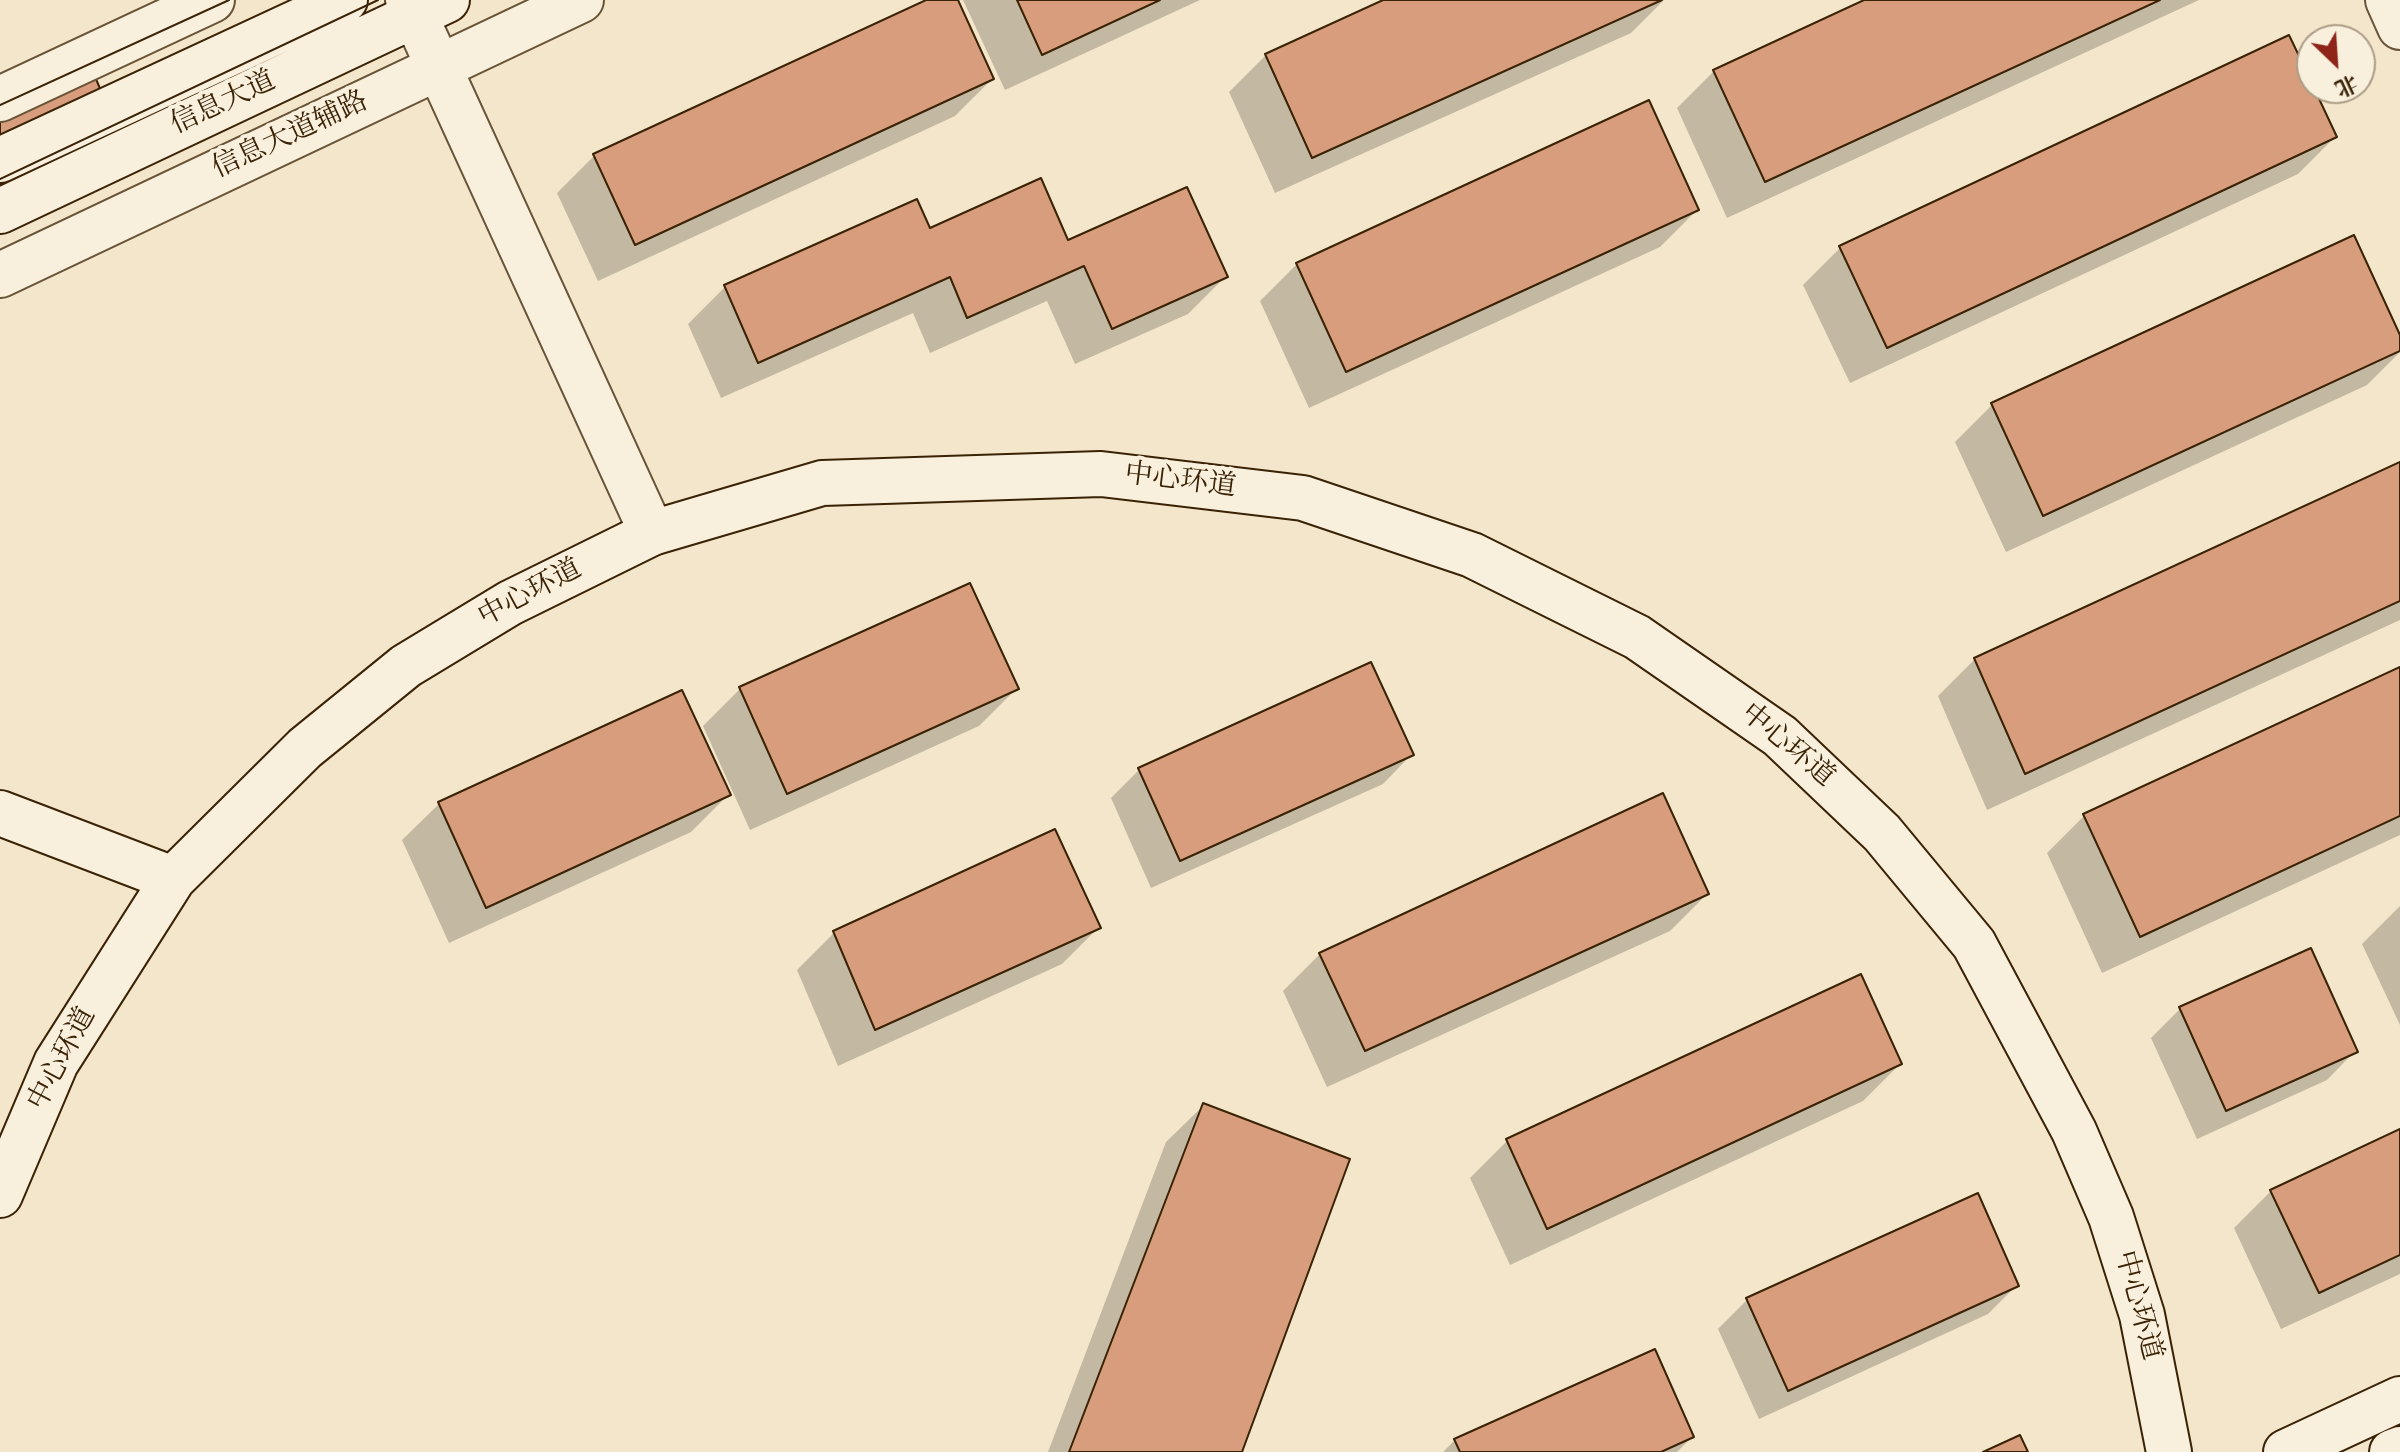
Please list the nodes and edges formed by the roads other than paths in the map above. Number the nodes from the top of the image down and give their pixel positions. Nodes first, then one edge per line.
1 (212, 0) edge
2 (345, 0) edge
3 (581, 0) edge
4 (2388, 0) edge
5 (424, 5) edge
6 (2400, 27) edge
7 (439, 67) junction
8 (0, 99) edge
9 (0, 160) edge
10 (0, 211) edge
11 (0, 275) edge
12 (652, 533) junction
13 (0, 813) edge
14 (173, 879) junction
15 (0, 1195) edge
16 (2400, 1399) edge
17 (2400, 1449) edge
18 (2169, 1452) edge
19 (2286, 1452) edge
20 (2392, 1452) edge

1 - 8 street
2 - 9 street, 信息大道
3 - 7 street, 信息大道辅路
4 - 6 street
5 - 7 street
5 - 10 street, 信息大道
7 - 11 street, 信息大道辅路
7 - 12 street
12 - 14 street, 中心环道
12 - 18 street, 中心环道
13 - 14 street
14 - 15 street, 中心环道
16 - 19 street
17 - 20 street

